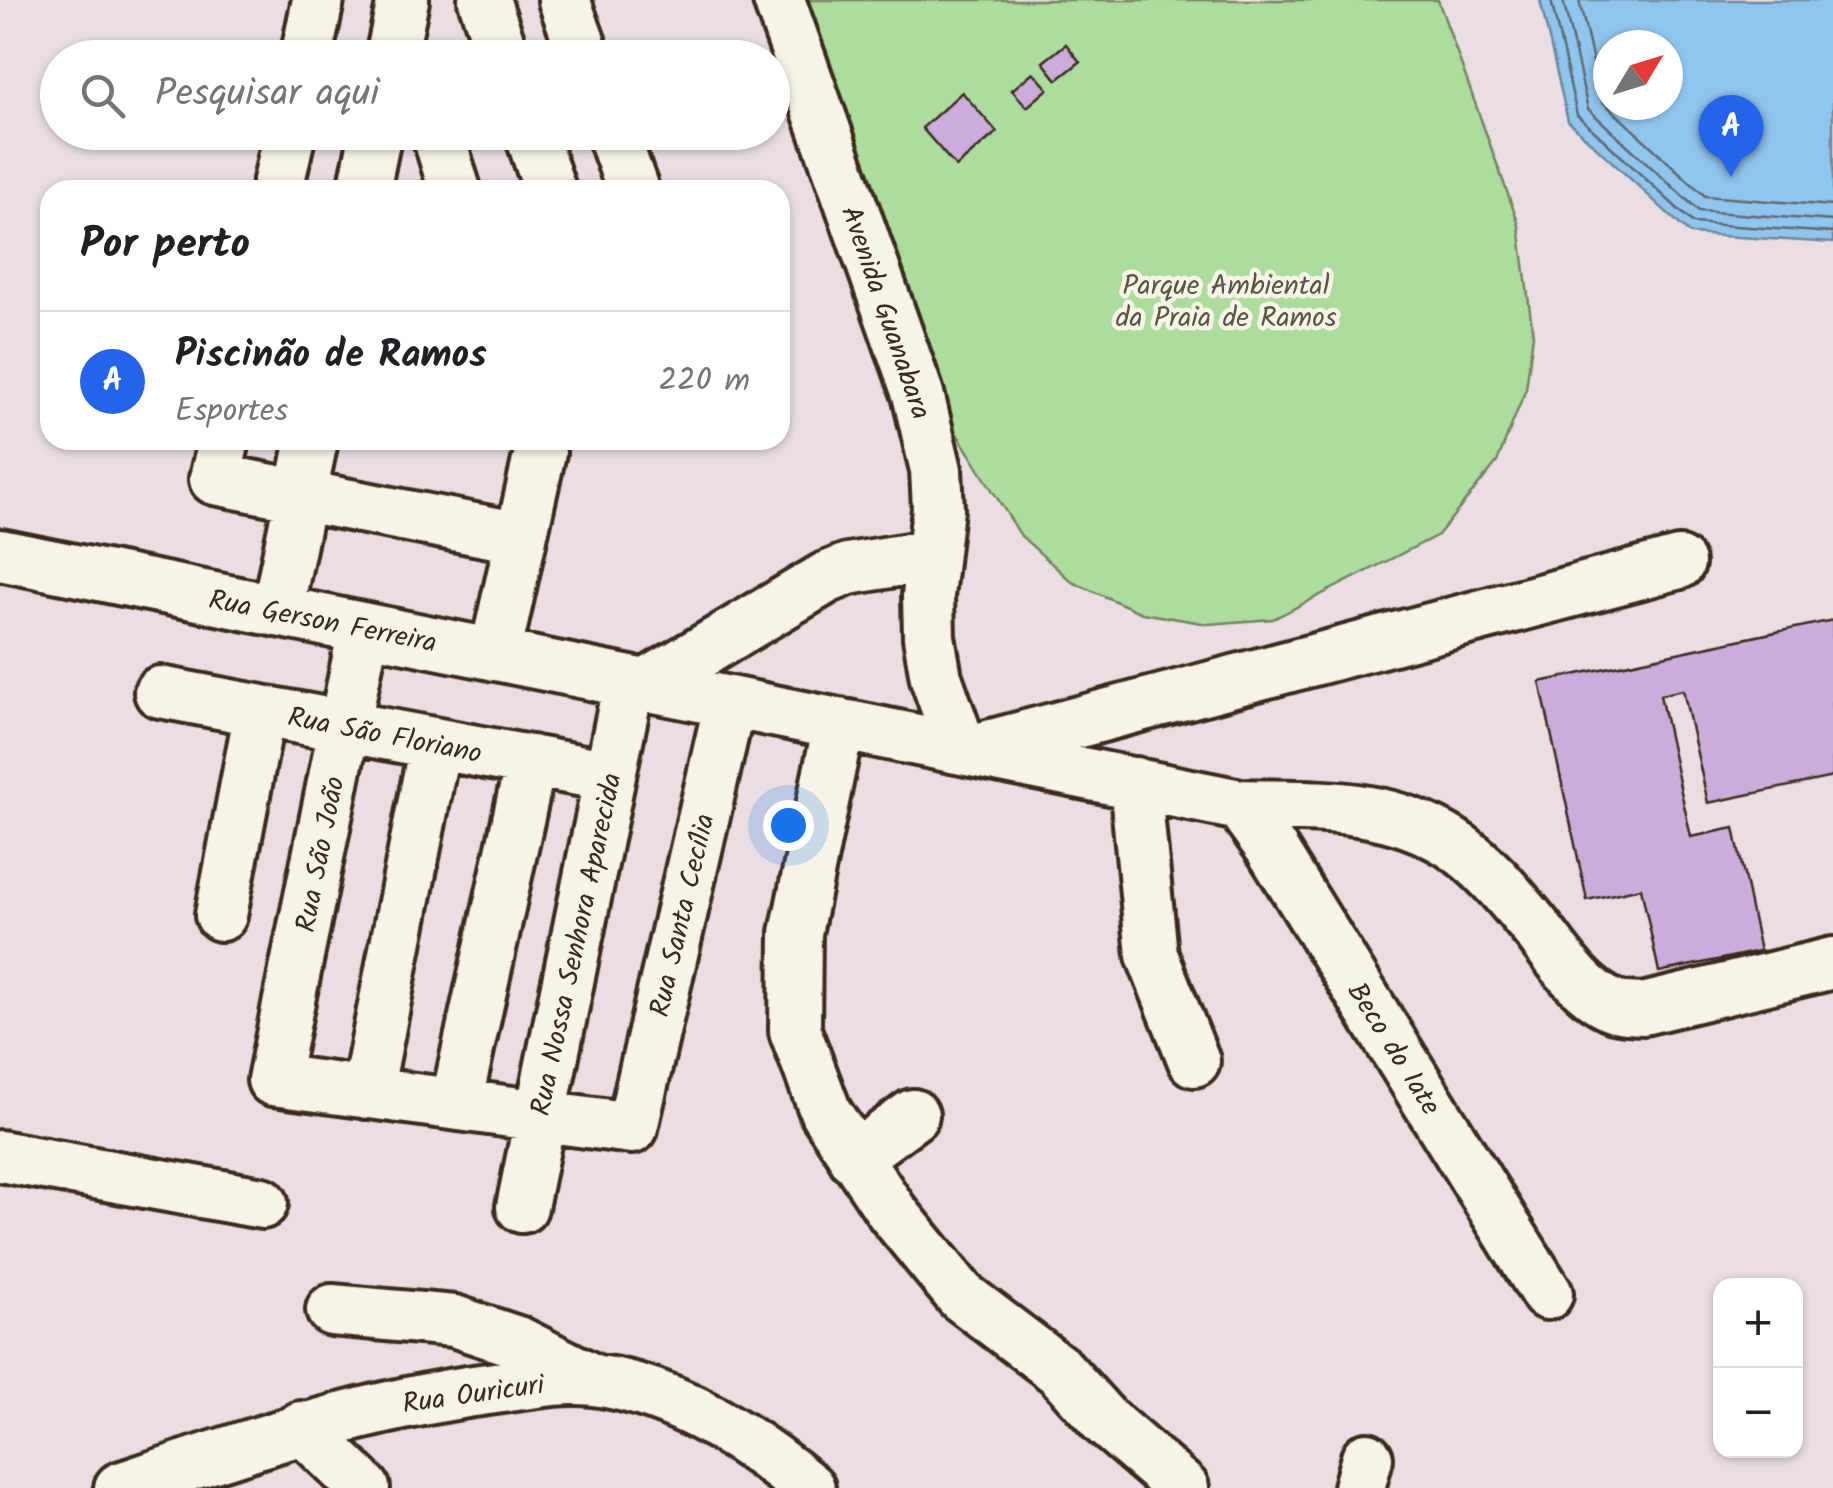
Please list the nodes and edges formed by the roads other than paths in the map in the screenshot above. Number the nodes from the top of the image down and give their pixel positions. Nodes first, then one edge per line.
1 (318, 0) edge
2 (484, 0) edge
3 (564, 0) edge
4 (780, 0) edge
5 (310, 40) edge
6 (498, 40) edge
7 (578, 40) edge
8 (286, 150) edge
9 (372, 150) edge
10 (442, 150) edge
11 (536, 150) edge
12 (619, 150) edge
13 (280, 180) edge
14 (366, 180) edge
15 (452, 180) edge
16 (547, 180) edge
17 (629, 180) edge
18 (310, 450) edge
19 (545, 450) edge
20 (220, 460) edge
21 (300, 496) junction
22 (521, 538) junction
23 (0, 555) edge
24 (932, 555) junction
25 (1678, 564) dead end
26 (276, 610) junction
27 (364, 628) junction
28 (496, 654) junction
29 (638, 683) junction
30 (160, 692) dead end
31 (730, 702) junction
32 (260, 711) junction
33 (839, 724) junction
34 (344, 726) junction
35 (435, 744) junction
36 (966, 750) junction
37 (531, 761) junction
38 (610, 776) junction
39 (1135, 783) junction
40 (1240, 805) junction
41 (221, 914) dead end
42 (1833, 963) edge
43 (1194, 1061) dead end
44 (366, 1093) junction
45 (456, 1104) junction
46 (913, 1115) dead end
47 (540, 1116) junction
48 (0, 1156) edge
49 (854, 1158) junction
50 (262, 1203) dead end
51 (522, 1208) dead end
52 (1547, 1294) dead end
53 (332, 1310) dead end
54 (591, 1379) junction
55 (302, 1427) junction
56 (120, 1488) edge
57 (364, 1488) edge
58 (809, 1488) edge
59 (1183, 1488) edge

1 - 5 street
2 - 6 street
3 - 7 street
4 - 24 street, Avenida Guanabara
8 - 13 street
9 - 14 street
10 - 15 street
11 - 16 street
12 - 17 street
18 - 21 street
19 - 22 street
20 - 21 street
21 - 22 street
21 - 26 street
22 - 28 street
23 - 26 street, Rua Gerson Ferreira
24 - 29 street
24 - 36 street, Avenida Guanabara
25 - 36 street
26 - 27 street, Rua Gerson Ferreira
27 - 28 street, Rua Gerson Ferreira
27 - 34 street, Rua São João
28 - 29 street, Rua Gerson Ferreira
29 - 31 street, Rua Gerson Ferreira
29 - 38 street, Rua Nossa Senhora Aparecida
30 - 32 street, Rua São Floriano
31 - 33 street, Rua Gerson Ferreira
31 - 47 street, Rua Santa Cecília
32 - 34 street, Rua São Floriano
32 - 41 street
33 - 36 street, Rua Gerson Ferreira
33 - 49 street
34 - 35 street, Rua São Floriano
34 - 44 street, Rua São João
35 - 37 street, Rua São Floriano
35 - 44 street
36 - 39 street, Rua Gerson Ferreira
37 - 38 street, Rua São Floriano
37 - 45 street
38 - 47 street, Rua Nossa Senhora Aparecida
39 - 40 street, Rua Gerson Ferreira
39 - 43 street
40 - 42 street, Rua Gerson Ferreira
40 - 52 street, Beco do Iate
44 - 45 street
45 - 47 street
46 - 49 street
47 - 51 street, Rua Nossa Senhora Aparecida
48 - 50 street
49 - 59 street
53 - 54 street
54 - 55 street, Rua Ouricuri
54 - 58 street, Rua Ouricuri
55 - 56 street, Rua Ouricuri
55 - 57 street

